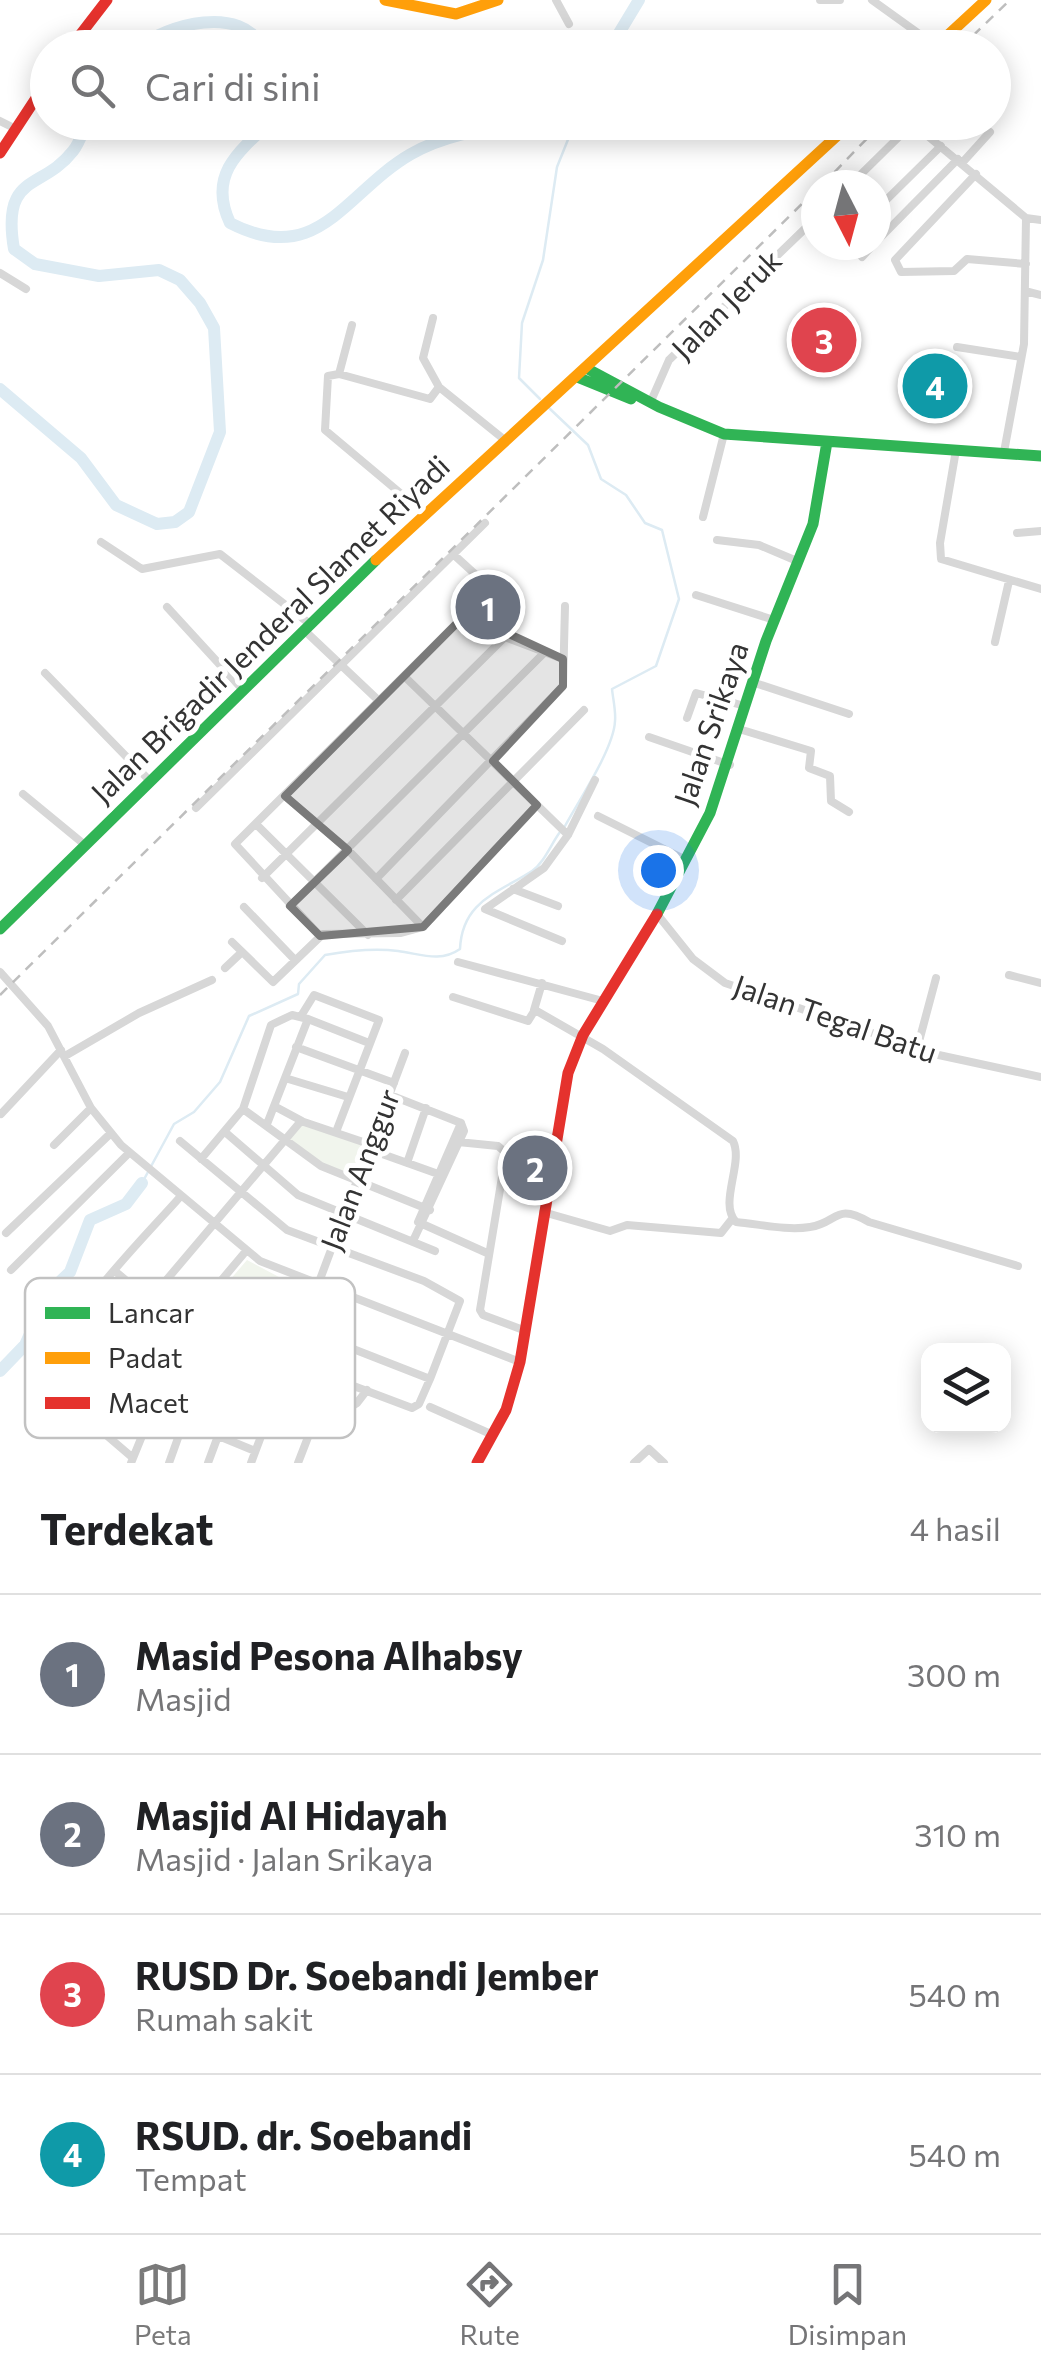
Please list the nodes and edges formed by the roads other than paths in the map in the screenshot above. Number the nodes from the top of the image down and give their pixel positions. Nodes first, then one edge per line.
1 (107, 0) edge
2 (385, 0) edge
3 (498, 0) edge
4 (556, 0) edge
5 (820, 0) edge
6 (837, 0) edge
7 (872, 0) edge
8 (894, 0) edge
9 (986, 0) edge
10 (887, 10) junction
11 (570, 24) dead end
12 (84, 30) edge
13 (914, 30) edge
14 (953, 30) edge
15 (30, 108) edge
16 (0, 121) edge
17 (16, 129) junction
18 (833, 140) edge
19 (895, 140) edge
20 (934, 140) edge
21 (982, 140) edge
22 (942, 146) junction
23 (0, 153) edge
24 (960, 161) junction
25 (865, 170) edge
26 (976, 174) junction
27 (891, 195) edge
28 (1026, 218) junction
29 (1041, 220) edge
30 (891, 228) edge
31 (801, 233) edge
32 (1026, 264) junction
33 (0, 272) edge
34 (26, 289) dead end
35 (1025, 291) junction
36 (1041, 295) edge
37 (433, 318) dead end
38 (352, 325) dead end
39 (957, 347) dead end
40 (1021, 358) junction
41 (582, 373) junction
42 (339, 374) junction
43 (440, 388) junction
44 (655, 404) junction
45 (724, 434) junction
46 (506, 442) junction
47 (827, 442) junction
48 (956, 450) junction
49 (1004, 452) junction
50 (1041, 456) edge
51 (424, 514) junction
52 (703, 518) dead end
53 (485, 523) dead end
54 (1041, 531) edge
55 (1017, 533) dead end
56 (717, 540) dead end
57 (101, 542) dead end
58 (453, 554) junction
59 (797, 562) junction
60 (1009, 581) junction
61 (477, 586) dead end
62 (1041, 588) edge
63 (498, 595) dead end
64 (696, 595) dead end
65 (565, 606) dead end
66 (167, 607) dead end
67 (466, 614) junction
68 (774, 620) junction
69 (307, 627) junction
70 (505, 637) junction
71 (995, 642) dead end
72 (544, 653) junction
73 (563, 659) junction
74 (342, 666) junction
75 (46, 673) dead end
76 (404, 676) junction
77 (752, 682) junction
78 (244, 691) junction
79 (378, 700) junction
80 (745, 706) junction
81 (436, 707) junction
82 (584, 710) dead end
83 (848, 714) dead end
84 (687, 718) dead end
85 (739, 729) junction
86 (462, 733) junction
87 (649, 737) dead end
88 (493, 761) junction
89 (730, 765) junction
90 (595, 780) dead end
91 (150, 781) junction
92 (513, 782) junction
93 (23, 794) dead end
94 (285, 796) junction
95 (537, 806) junction
96 (196, 808) dead end
97 (850, 812) dead end
98 (598, 816) dead end
99 (256, 824) junction
100 (318, 824) junction
101 (564, 831) junction
102 (85, 845) junction
103 (348, 850) junction
104 (288, 854) junction
105 (686, 860) junction
106 (262, 878) junction
107 (316, 880) junction
108 (376, 880) junction
109 (513, 889) junction
110 (396, 900) junction
111 (290, 906) junction
112 (558, 906) dead end
113 (244, 907) dead end
114 (657, 914) junction
115 (423, 927) junction
116 (0, 930) edge
117 (368, 934) junction
118 (320, 936) junction
119 (562, 941) dead end
120 (232, 942) dead end
121 (242, 952) junction
122 (295, 960) junction
123 (458, 962) dead end
124 (225, 968) dead end
125 (0, 972) edge
126 (1009, 975) dead end
127 (936, 978) dead end
128 (212, 980) dead end
129 (542, 982) junction
130 (1041, 984) edge
131 (453, 997) dead end
132 (603, 1001) junction
133 (534, 1010) junction
134 (305, 1018) junction
135 (582, 1036) junction
136 (368, 1043) junction
137 (296, 1046) junction
138 (917, 1049) junction
139 (63, 1053) junction
140 (405, 1054) dead end
141 (358, 1070) junction
142 (285, 1078) junction
143 (1041, 1078) edge
144 (394, 1084) junction
145 (390, 1095) junction
146 (348, 1098) junction
147 (274, 1106) junction
148 (91, 1108) junction
149 (426, 1108) junction
150 (244, 1109) junction
151 (1, 1114) edge
152 (302, 1121) junction
153 (460, 1123) junction
154 (267, 1124) junction
155 (225, 1132) junction
156 (336, 1132) junction
157 (111, 1133) junction
158 (285, 1139) junction
159 (180, 1140) dead end
160 (458, 1142) junction
161 (54, 1145) dead end
162 (372, 1147) junction
163 (129, 1153) junction
164 (202, 1159) junction
165 (408, 1163) junction
166 (262, 1166) junction
167 (442, 1176) junction
168 (504, 1178) junction
169 (358, 1182) junction
170 (547, 1184) junction
171 (239, 1193) junction
172 (180, 1197) junction
173 (427, 1209) junction
174 (543, 1212) junction
175 (346, 1214) junction
176 (732, 1219) junction
177 (214, 1224) junction
178 (422, 1225) junction
179 (6, 1233) dead end
180 (413, 1241) junction
181 (332, 1247) junction
182 (246, 1251) junction
183 (435, 1251) dead end
184 (487, 1253) junction
185 (1018, 1266) dead end
186 (12, 1270) dead end
187 (116, 1272) junction
188 (111, 1278) edge
189 (122, 1278) edge
190 (168, 1278) edge
191 (223, 1278) edge
192 (294, 1278) edge
193 (320, 1278) edge
194 (355, 1301) edge
195 (526, 1331) junction
196 (447, 1336) junction
197 (355, 1350) edge
198 (520, 1362) junction
199 (430, 1379) junction
200 (355, 1386) edge
201 (366, 1390) junction
202 (355, 1404) edge
203 (430, 1407) dead end
204 (492, 1435) junction
205 (108, 1438) edge
206 (178, 1438) edge
207 (217, 1438) edge
208 (223, 1438) edge
209 (261, 1438) edge
210 (308, 1438) edge
211 (256, 1451) junction
212 (132, 1460) edge
213 (170, 1463) edge
214 (208, 1463) edge
215 (251, 1463) edge
216 (298, 1463) edge
217 (477, 1463) edge
218 (634, 1463) edge
219 (664, 1463) edge

1 - 12 main road
2 - 3 main road
4 - 11 street
5 - 6 street
7 - 10 street
8 - 10 street
9 - 14 main road
10 - 13 street
15 - 17 main road
16 - 17 street
17 - 23 main road
18 - 41 main road, Jalan Brigadir Jenderal Slamet Riyadi
19 - 25 street
20 - 22 street
21 - 24 street
22 - 24 street
22 - 27 street
24 - 26 street
24 - 30 street
26 - 28 street
26 - 32 street
28 - 29 street
28 - 32 street
31 - 44 street, Jalan Jeruk
32 - 35 street
33 - 34 street
35 - 36 street
35 - 40 street
37 - 43 street
38 - 42 street
39 - 40 street
40 - 49 street
41 - 44 main road
41 - 46 main road, Jalan Brigadir Jenderal Slamet Riyadi
42 - 43 street
42 - 51 street
43 - 46 street
44 - 45 main road
45 - 47 main road
45 - 52 street
46 - 51 main road, Jalan Brigadir Jenderal Slamet Riyadi
47 - 48 main road
47 - 59 main road, Jalan Srikaya
48 - 49 main road
48 - 60 street
49 - 50 main road
51 - 69 main road, Jalan Brigadir Jenderal Slamet Riyadi
53 - 58 street
54 - 55 street
56 - 59 street
57 - 69 street
58 - 63 street
58 - 74 street
59 - 68 main road, Jalan Srikaya
60 - 62 street
60 - 71 street
61 - 67 street
64 - 68 street
65 - 73 street
66 - 78 street
67 - 70 street
67 - 76 street
68 - 77 main road, Jalan Srikaya
69 - 74 street
69 - 78 main road, Jalan Brigadir Jenderal Slamet Riyadi
70 - 72 street
70 - 81 street
72 - 73 street
72 - 86 street
73 - 88 street
74 - 79 street
74 - 96 street
75 - 91 street
76 - 79 street
76 - 81 street
77 - 80 main road, Jalan Srikaya
77 - 83 street
78 - 91 main road, Jalan Brigadir Jenderal Slamet Riyadi
79 - 94 street
80 - 84 street
80 - 85 main road, Jalan Srikaya
81 - 86 street
81 - 100 street
82 - 92 street
85 - 89 main road, Jalan Srikaya
85 - 97 street
86 - 88 street
86 - 103 street
87 - 89 street
88 - 92 street
88 - 108 street
89 - 105 main road, Jalan Srikaya
90 - 101 street
91 - 102 main road, Jalan Brigadir Jenderal Slamet Riyadi
92 - 95 street
92 - 110 street
93 - 102 street
94 - 99 street
94 - 100 street
95 - 101 street
95 - 115 street
98 - 105 street
99 - 104 street
99 - 106 street
100 - 103 street
100 - 104 street
101 - 109 street
102 - 116 main road, Jalan Brigadir Jenderal Slamet Riyadi
103 - 107 street
103 - 108 street
104 - 106 street
104 - 107 street
105 - 114 main road, Jalan Srikaya
106 - 111 street
107 - 111 street
107 - 117 street
108 - 110 street
109 - 112 street
109 - 119 street
110 - 115 street
111 - 118 street
113 - 122 street
114 - 132 main road, Jalan Srikaya
114 - 138 street, Jalan Tegal Batu
115 - 117 street
117 - 118 street
118 - 122 street
120 - 121 street
121 - 122 street
121 - 124 street
123 - 129 street
125 - 139 street
126 - 130 street
127 - 138 street
128 - 139 street
129 - 132 street
129 - 133 street
131 - 133 street
132 - 135 main road, Jalan Srikaya
133 - 135 street
134 - 136 street
134 - 136 street
134 - 137 street
134 - 150 street
135 - 170 main road, Jalan Srikaya
135 - 176 street
136 - 141 street
137 - 141 street
137 - 142 street
138 - 143 street, Jalan Tegal Batu
139 - 148 street
139 - 151 street
140 - 144 street, Jalan Anggur
141 - 144 street
141 - 146 street
142 - 146 street
142 - 147 street
144 - 145 street, Jalan Anggur
145 - 149 street
145 - 162 street, Jalan Anggur
146 - 156 street
147 - 152 street
147 - 154 street
148 - 157 street
148 - 161 street
149 - 153 street
149 - 165 street
150 - 154 street
150 - 155 street
152 - 156 street
152 - 158 street
153 - 160 street
153 - 167 street
154 - 158 street
155 - 164 street
155 - 166 street
156 - 162 street
157 - 163 street
157 - 179 street
158 - 166 street
158 - 169 street
159 - 164 street
160 - 167 street
160 - 168 street
162 - 165 street
162 - 169 street, Jalan Anggur
163 - 172 street
163 - 186 street
164 - 171 street
165 - 167 street
166 - 171 street
166 - 175 street
167 - 173 street
168 - 170 street
168 - 184 street
169 - 173 street
169 - 175 street, Jalan Anggur
170 - 174 main road, Jalan Srikaya
171 - 177 street
171 - 181 street
172 - 177 street
172 - 187 street
173 - 178 street
174 - 176 street
174 - 195 main road, Jalan Srikaya
175 - 180 street
175 - 181 street, Jalan Anggur
176 - 185 street
177 - 182 street
177 - 190 street
178 - 180 street
178 - 184 street
180 - 183 street
181 - 193 street, Jalan Anggur
181 - 196 street
182 - 191 street
182 - 192 street
184 - 195 street
187 - 188 street
187 - 189 street
194 - 196 street
195 - 198 main road, Jalan Srikaya
196 - 198 street
196 - 199 street
197 - 199 street
198 - 204 main road, Jalan Srikaya
199 - 201 street
200 - 201 street
201 - 202 street
203 - 204 street
204 - 217 main road, Jalan Srikaya
205 - 212 street
206 - 213 street
207 - 214 street
208 - 211 street
209 - 211 street, Jalan Anggur
210 - 216 street
211 - 215 street, Jalan Anggur
218 - 219 street

